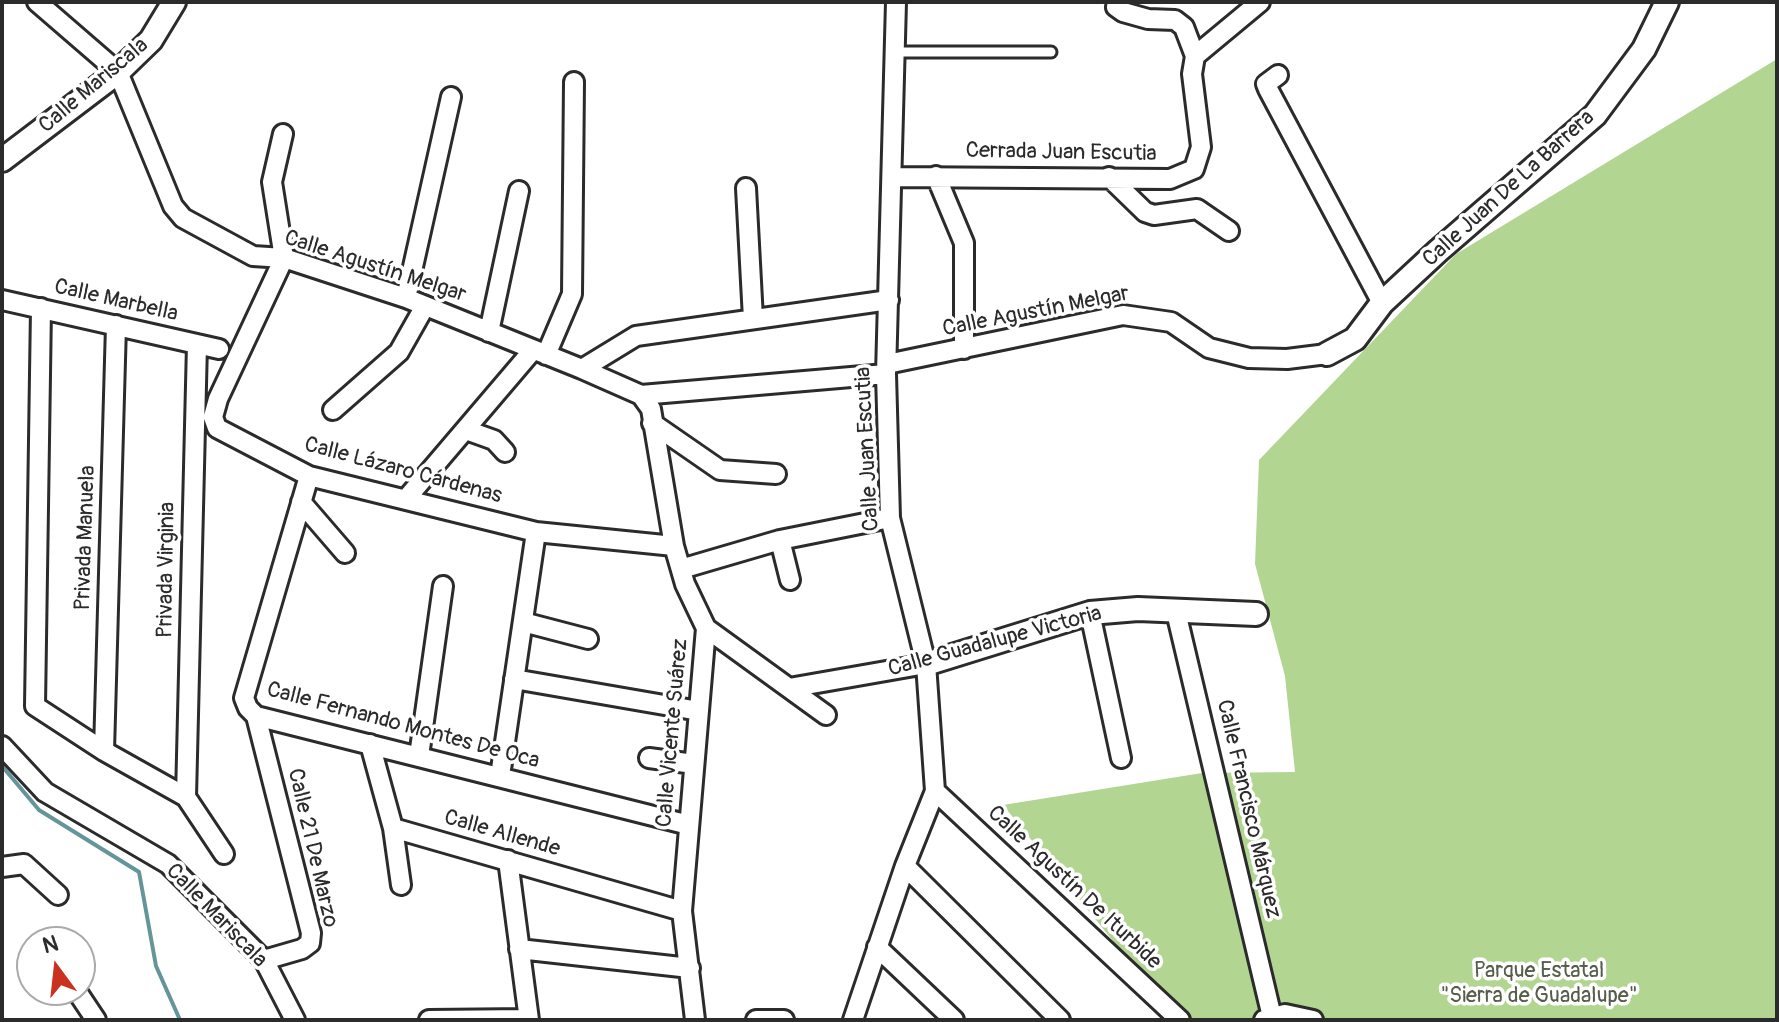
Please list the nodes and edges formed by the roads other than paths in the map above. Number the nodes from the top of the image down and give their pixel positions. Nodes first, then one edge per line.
1 (37, 2) edge
2 (174, 2) edge
3 (896, 2) edge
4 (1117, 2) edge
5 (1260, 2) edge
6 (1667, 2) edge
7 (895, 52) junction
8 (1051, 52) dead end
9 (1195, 56) junction
10 (118, 72) junction
11 (1278, 75) dead end
12 (574, 82) dead end
13 (451, 97) dead end
14 (283, 134) dead end
15 (2, 160) edge
16 (936, 176) junction
17 (892, 177) junction
18 (1109, 177) junction
19 (746, 188) dead end
20 (519, 191) dead end
21 (1229, 231) dead end
22 (284, 258) junction
23 (406, 298) junction
24 (2, 300) edge
25 (889, 300) junction
26 (1382, 303) junction
27 (425, 306) junction
28 (41, 308) junction
29 (753, 319) junction
30 (116, 325) junction
31 (489, 332) junction
32 (197, 344) junction
33 (219, 349) dead end
34 (964, 349) junction
35 (540, 353) junction
36 (1327, 354) joint
37 (582, 369) junction
38 (886, 369) junction
39 (648, 409) junction
40 (333, 410) dead end
41 (466, 430) junction
42 (505, 452) dead end
43 (776, 474) dead end
44 (309, 476) junction
45 (406, 499) junction
46 (301, 502) junction
47 (890, 518) junction
48 (536, 532) junction
49 (780, 540) junction
50 (674, 546) junction
51 (345, 553) dead end
52 (681, 569) junction
53 (790, 580) dead end
54 (443, 586) dead end
55 (1176, 612) junction
56 (1090, 613) junction
57 (1256, 614) dead end
58 (523, 622) junction
59 (706, 628) junction
60 (588, 639) dead end
61 (926, 664) junction
62 (514, 679) junction
63 (789, 688) junction
64 (699, 711) junction
65 (826, 715) dead end
66 (256, 716) junction
67 (370, 744) junction
68 (2, 746) edge
69 (104, 751) junction
70 (419, 756) junction
71 (649, 758) dead end
72 (1121, 758) dead end
73 (694, 764) junction
74 (500, 776) junction
75 (935, 791) junction
76 (186, 797) junction
77 (689, 825) junction
78 (393, 828) junction
79 (224, 854) dead end
80 (508, 860) junction
81 (905, 866) junction
82 (2, 867) edge
83 (401, 885) dead end
84 (58, 895) dead end
85 (682, 911) junction
86 (877, 947) junction
87 (519, 949) junction
88 (264, 960) junction
89 (690, 968) junction
90 (1268, 1019) edge
91 (295, 1020) edge
92 (429, 1020) edge
93 (528, 1020) edge
94 (695, 1020) edge
95 (756, 1020) edge
96 (784, 1020) edge
97 (853, 1020) edge
98 (954, 1020) edge
99 (1060, 1020) edge
100 (1180, 1020) edge
101 (1313, 1020) edge

1 - 10 street, Calle Agustín Melgar
2 - 10 street, Calle Mariscala
3 - 7 street, Calle Juan Escutia
4 - 9 street, Cerrada Juan Escutia
5 - 9 street
6 - 26 street, Calle Juan De La Barrera
7 - 8 lane
7 - 17 street, Calle Juan Escutia
9 - 18 street, Cerrada Juan Escutia
10 - 15 street, Calle Mariscala
10 - 22 street, Calle Agustín Melgar
11 - 26 street
12 - 35 street
13 - 23 street
14 - 22 street
16 - 17 street, Cerrada Juan Escutia
16 - 18 street, Cerrada Juan Escutia
16 - 34 street
17 - 25 street, Calle Juan Escutia
18 - 21 street
19 - 29 street
20 - 31 street
22 - 23 street, Calle Agustín Melgar
22 - 44 street, Calle Lázaro Cárdenas
23 - 27 street, Calle Agustín Melgar
24 - 28 street, Calle Marbella
25 - 29 street
25 - 38 street, Calle Juan Escutia
26 - 36 street, Calle Juan De La Barrera
27 - 31 street, Calle Agustín Melgar
27 - 40 street
28 - 30 street, Calle Marbella
28 - 69 street
29 - 37 street
30 - 32 street, Calle Marbella
30 - 69 street, Privada Manuela
31 - 35 street, Calle Agustín Melgar
32 - 33 street, Calle Marbella
32 - 76 street, Privada Virginia
34 - 36 street, Calle Agustín Melgar
34 - 38 street, Calle Agustín Melgar
35 - 37 street, Calle Agustín Melgar
35 - 41 street
37 - 39 street, Calle Agustín Melgar
38 - 39 street, Calle Agustín Melgar
38 - 47 street, Calle Juan Escutia
39 - 43 street
39 - 50 street, Calle Vicente Suárez
41 - 42 street
41 - 45 street
44 - 45 street, Calle Lázaro Cárdenas
44 - 46 street, Calle Fernando Montes De Oca
45 - 48 street, Calle Lázaro Cárdenas
46 - 51 street
46 - 66 street, Calle Fernando Montes De Oca
47 - 49 street
47 - 61 street, Calle Juan Escutia
48 - 50 street, Calle Lázaro Cárdenas
48 - 58 street
49 - 52 street
49 - 53 street
50 - 52 street, Calle Vicente Suárez
52 - 59 street, Calle Vicente Suárez
54 - 70 street
55 - 56 street, Calle Guadalupe Victoria
55 - 57 street, Calle Guadalupe Victoria
55 - 90 street, Calle Francisco Márquez
56 - 61 street, Calle Guadalupe Victoria
56 - 72 street
58 - 60 street
58 - 62 street
59 - 63 street
59 - 64 street, Calle Vicente Suárez
61 - 63 street, Calle Guadalupe Victoria
61 - 75 street, Calle Juan Escutia
62 - 64 street
62 - 74 street
63 - 65 street
64 - 73 street, Calle Vicente Suárez
66 - 67 street, Calle Fernando Montes De Oca
66 - 88 street, Calle 21 De Marzo
67 - 70 street, Calle Fernando Montes De Oca
67 - 78 street
68 - 88 street, Calle Mariscala
69 - 76 street
70 - 74 street, Calle Fernando Montes De Oca
71 - 73 street
73 - 77 street, Calle Vicente Suárez
74 - 77 street, Calle Fernando Montes De Oca
75 - 81 street, Calle Juan Escutia
75 - 100 street, Calle Agustín De Iturbide
76 - 79 street
77 - 85 street, Calle Vicente Suárez
78 - 80 street, Calle Allende
78 - 83 street
80 - 85 street, Calle Allende
80 - 87 street
81 - 86 street, Calle Juan Escutia
81 - 99 street
82 - 84 street
85 - 89 street, Calle Vicente Suárez
86 - 97 street, Calle Juan Escutia
86 - 98 street
87 - 89 street
87 - 93 street
88 - 91 street, Calle Mariscala
89 - 94 street, Calle Vicente Suárez
90 - 101 street
92 - 93 street
95 - 96 street

